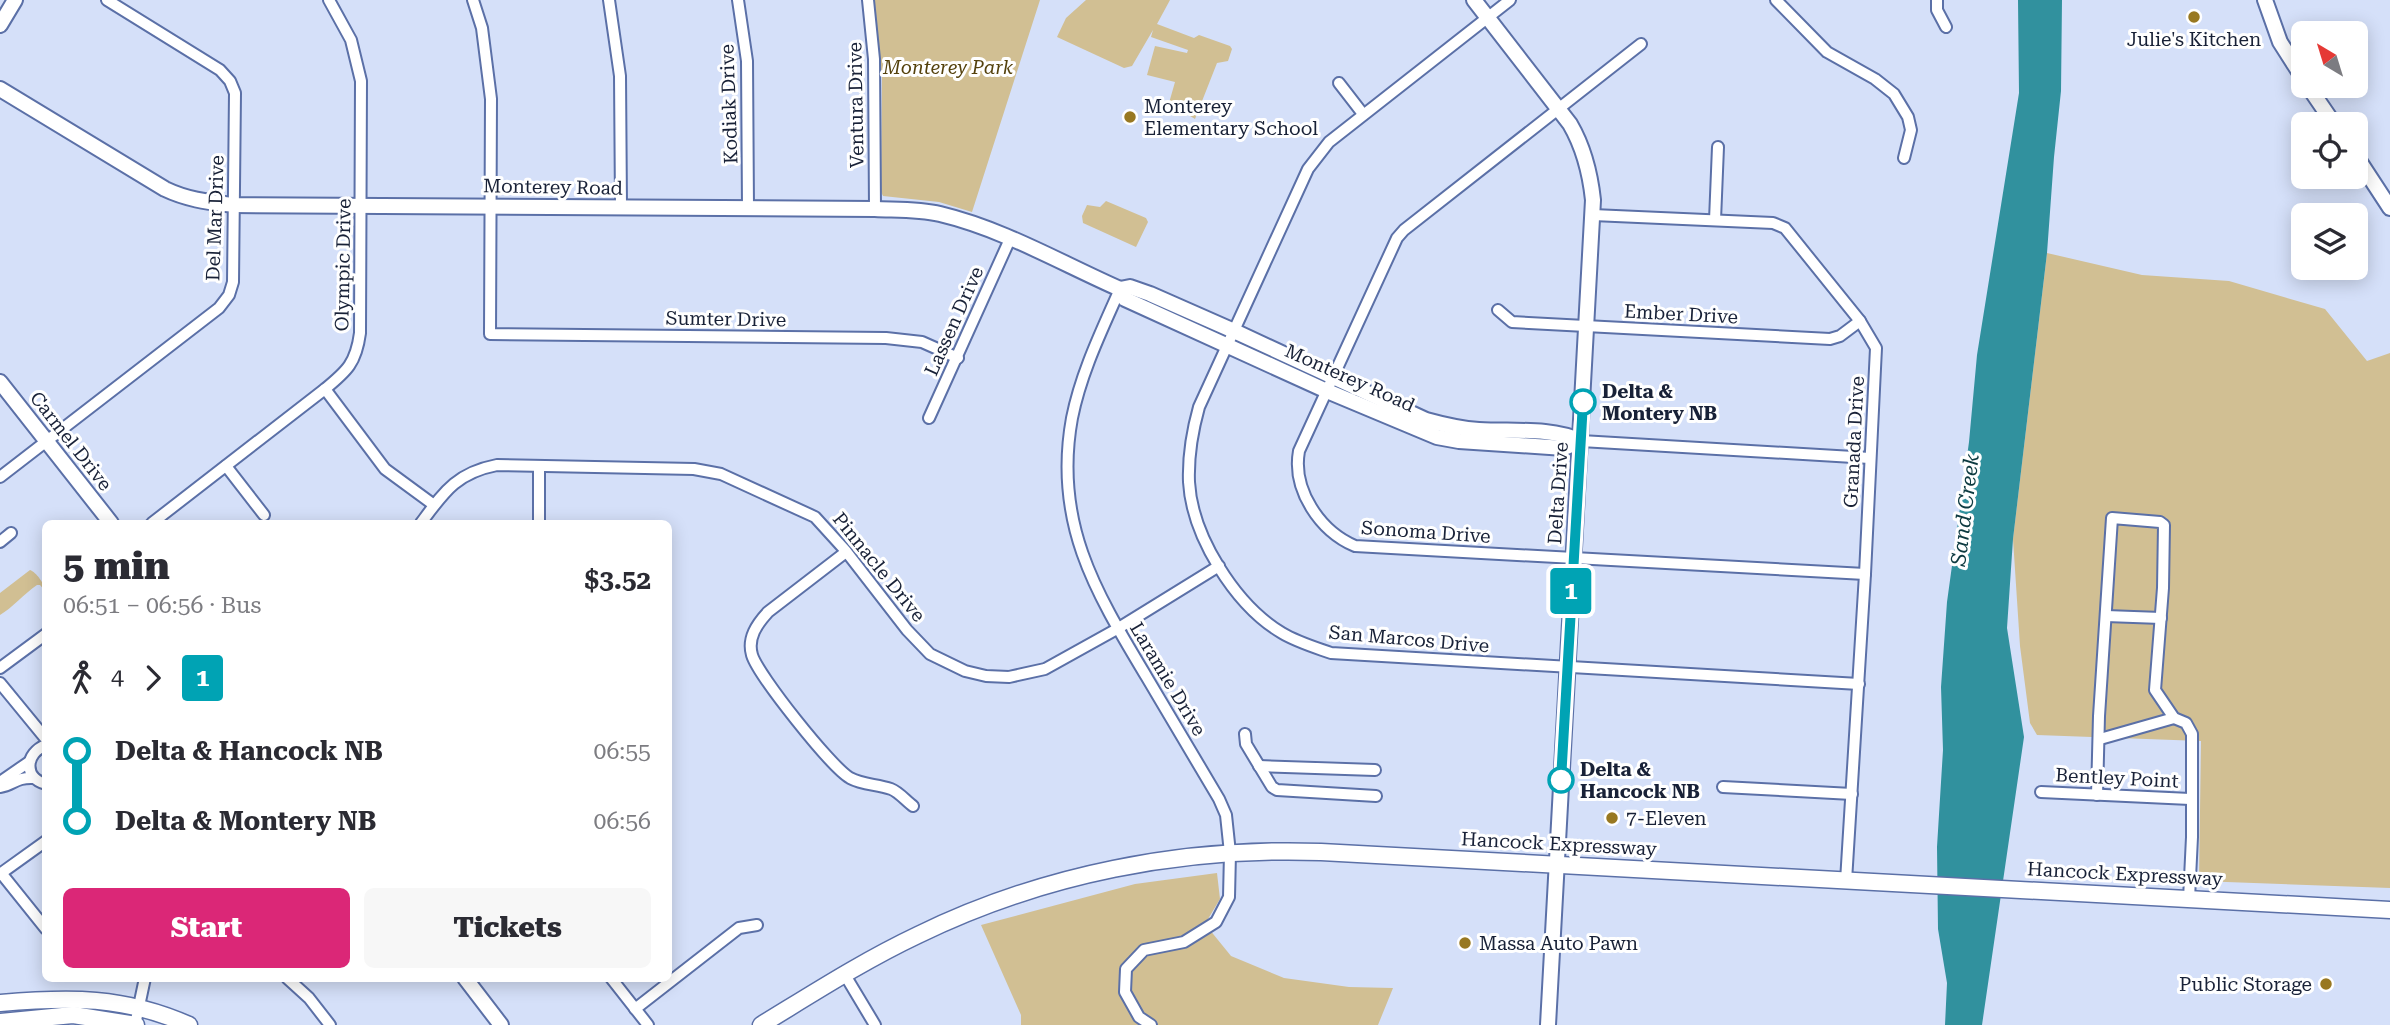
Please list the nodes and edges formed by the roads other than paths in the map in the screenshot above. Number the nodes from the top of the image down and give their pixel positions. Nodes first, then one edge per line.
1 (15, 0) edge
2 (107, 0) edge
3 (328, 0) edge
4 (473, 0) edge
5 (608, 0) edge
6 (738, 0) edge
7 (867, 0) edge
8 (1475, 0) edge
9 (1510, 0) edge
10 (1776, 0) edge
11 (1937, 0) edge
12 (2265, 0) edge
13 (1488, 17) junction
14 (0, 25) edge
15 (1946, 27) dead end
16 (1641, 44) dead end
17 (2291, 59) edge
18 (1339, 83) dead end
19 (0, 89) edge
20 (1559, 108) junction
21 (1363, 114) junction
22 (1717, 147) dead end
23 (1904, 158) dead end
24 (2368, 174) edge
25 (233, 205) junction
26 (361, 205) junction
27 (489, 206) junction
28 (621, 207) junction
29 (748, 208) junction
30 (2390, 208) edge
31 (875, 209) junction
32 (1593, 215) junction
33 (1715, 220) junction
34 (1010, 239) junction
35 (1120, 289) junction
36 (1498, 310) dead end
37 (1860, 321) junction
38 (1586, 326) junction
39 (1231, 337) junction
40 (958, 358) junction
41 (0, 382) edge
42 (1330, 384) junction
43 (325, 389) junction
44 (929, 418) dead end
45 (48, 442) junction
46 (1581, 442) junction
47 (1870, 458) junction
48 (226, 466) junction
49 (539, 467) junction
50 (0, 477) edge
51 (433, 505) junction
52 (264, 515) dead end
53 (109, 520) edge
54 (156, 520) edge
55 (423, 520) edge
56 (539, 520) edge
57 (11, 533) dead end
58 (0, 542) edge
59 (846, 552) junction
60 (1573, 558) junction
61 (1219, 566) junction
62 (1865, 574) junction
63 (2106, 616) junction
64 (2161, 618) junction
65 (1117, 629) junction
66 (42, 637) edge
67 (1566, 667) junction
68 (0, 668) edge
69 (0, 683) edge
70 (1859, 684) junction
71 (24, 714) junction
72 (2174, 718) junction
73 (42, 734) edge
74 (1245, 734) dead end
75 (2100, 739) junction
76 (41, 747) edge
77 (29, 762) junction
78 (1259, 765) junction
79 (1376, 770) dead end
80 (0, 784) edge
81 (41, 784) edge
82 (1723, 787) dead end
83 (2041, 792) dead end
84 (1852, 794) junction
85 (2097, 794) junction
86 (1376, 796) dead end
87 (2190, 799) junction
88 (913, 806) dead end
89 (42, 844) edge
90 (1230, 853) junction
91 (1557, 866) junction
92 (1, 873) edge
93 (1846, 881) junction
94 (2189, 899) junction
95 (2390, 909) edge
96 (42, 924) edge
97 (757, 925) dead end
98 (845, 975) junction
99 (672, 980) edge
100 (144, 982) edge
101 (291, 982) edge
102 (468, 982) edge
103 (614, 982) edge
104 (670, 982) edge
105 (3, 1004) edge
106 (138, 1007) junction
107 (635, 1009) junction
108 (0, 1022) edge
109 (135, 1025) edge
110 (189, 1025) edge
111 (330, 1025) edge
112 (501, 1025) edge
113 (648, 1025) edge
114 (761, 1025) edge
115 (875, 1025) edge
116 (1151, 1025) edge
117 (1548, 1025) edge

1 - 14 street
2 - 25 street, Del Mar Drive
3 - 26 street, Olympic Drive
4 - 27 street
5 - 28 street
6 - 29 street, Kodiak Drive
7 - 31 street, Ventura Drive
8 - 13 street, Delta Drive
9 - 13 street, San Marcos Drive
10 - 23 street
11 - 15 street
12 - 17 street
13 - 20 street, Delta Drive
13 - 21 street, San Marcos Drive
16 - 20 street, Sonoma Drive
18 - 21 street
19 - 25 street, Monterey Road
20 - 32 street, Delta Drive
20 - 42 street, Sonoma Drive
21 - 39 street, San Marcos Drive
22 - 33 street
24 - 30 street
25 - 26 street, Monterey Road
25 - 45 street, Del Mar Drive
26 - 27 street, Monterey Road
26 - 43 street, Olympic Drive
27 - 28 street, Monterey Road
27 - 40 street, Sumter Drive
28 - 29 street, Monterey Road
29 - 31 street, Monterey Road
31 - 34 street, Monterey Road
32 - 33 street, Granada Drive
32 - 38 street, Delta Drive
33 - 37 street, Granada Drive
34 - 35 street, Monterey Road
34 - 40 street, Lassen Drive
35 - 39 street, Monterey Road
35 - 65 street, Laramie Drive
36 - 38 street, Ember Drive
37 - 38 street, Ember Drive
37 - 47 street, Granada Drive
38 - 46 street, Delta Drive
39 - 42 street, Monterey Road
39 - 61 street, San Marcos Drive
40 - 44 street, Lassen Drive
41 - 45 street, Carmel Drive
42 - 46 street, Monterey Road
42 - 60 street, Sonoma Drive
43 - 48 street, Olympic Drive
43 - 51 street
45 - 50 street, Del Mar Drive
45 - 53 street, Carmel Drive
46 - 47 street, Monterey Road
46 - 60 street, Delta Drive
47 - 62 street, Granada Drive
48 - 52 street
48 - 54 street, Olympic Drive
49 - 51 street, Pinnacle Drive
49 - 56 street
49 - 59 street, Pinnacle Drive
51 - 55 street, Pinnacle Drive
57 - 58 street
59 - 65 street, Pinnacle Drive
59 - 88 street
60 - 62 street, Sonoma Drive
60 - 67 street, Delta Drive
61 - 65 street, Pinnacle Drive
61 - 67 street, San Marcos Drive
62 - 70 street, Granada Drive
63 - 64 street
63 - 64 street
63 - 75 street
64 - 72 street
65 - 90 street, Laramie Drive
66 - 68 street
67 - 70 street, San Marcos Drive
67 - 91 street, Delta Drive
69 - 71 street
70 - 84 street, Granada Drive
71 - 73 street
71 - 76 street
72 - 75 street
72 - 87 street, Bentley Point
74 - 78 street
75 - 85 street
76 - 77 street
77 - 80 street
77 - 81 street
78 - 79 street
78 - 86 street
80 - 81 street
82 - 84 street
83 - 85 street, Bentley Point
84 - 93 street, Granada Drive
85 - 87 street, Bentley Point
87 - 94 street, Bentley Point
89 - 92 street
90 - 91 main road, Hancock Expressway
90 - 98 main road, Hancock Expressway
90 - 116 street, Laramie Drive
91 - 93 main road, Hancock Expressway
91 - 117 street, Delta Drive
92 - 96 street
93 - 94 main road, Hancock Expressway
94 - 95 main road, Hancock Expressway
97 - 99 street
98 - 114 main road, Hancock Expressway
98 - 115 street
100 - 106 street
101 - 111 street
102 - 112 street
103 - 107 street
104 - 107 street
105 - 106 main road
106 - 109 street
106 - 110 main road
107 - 113 street
108 - 109 main road

